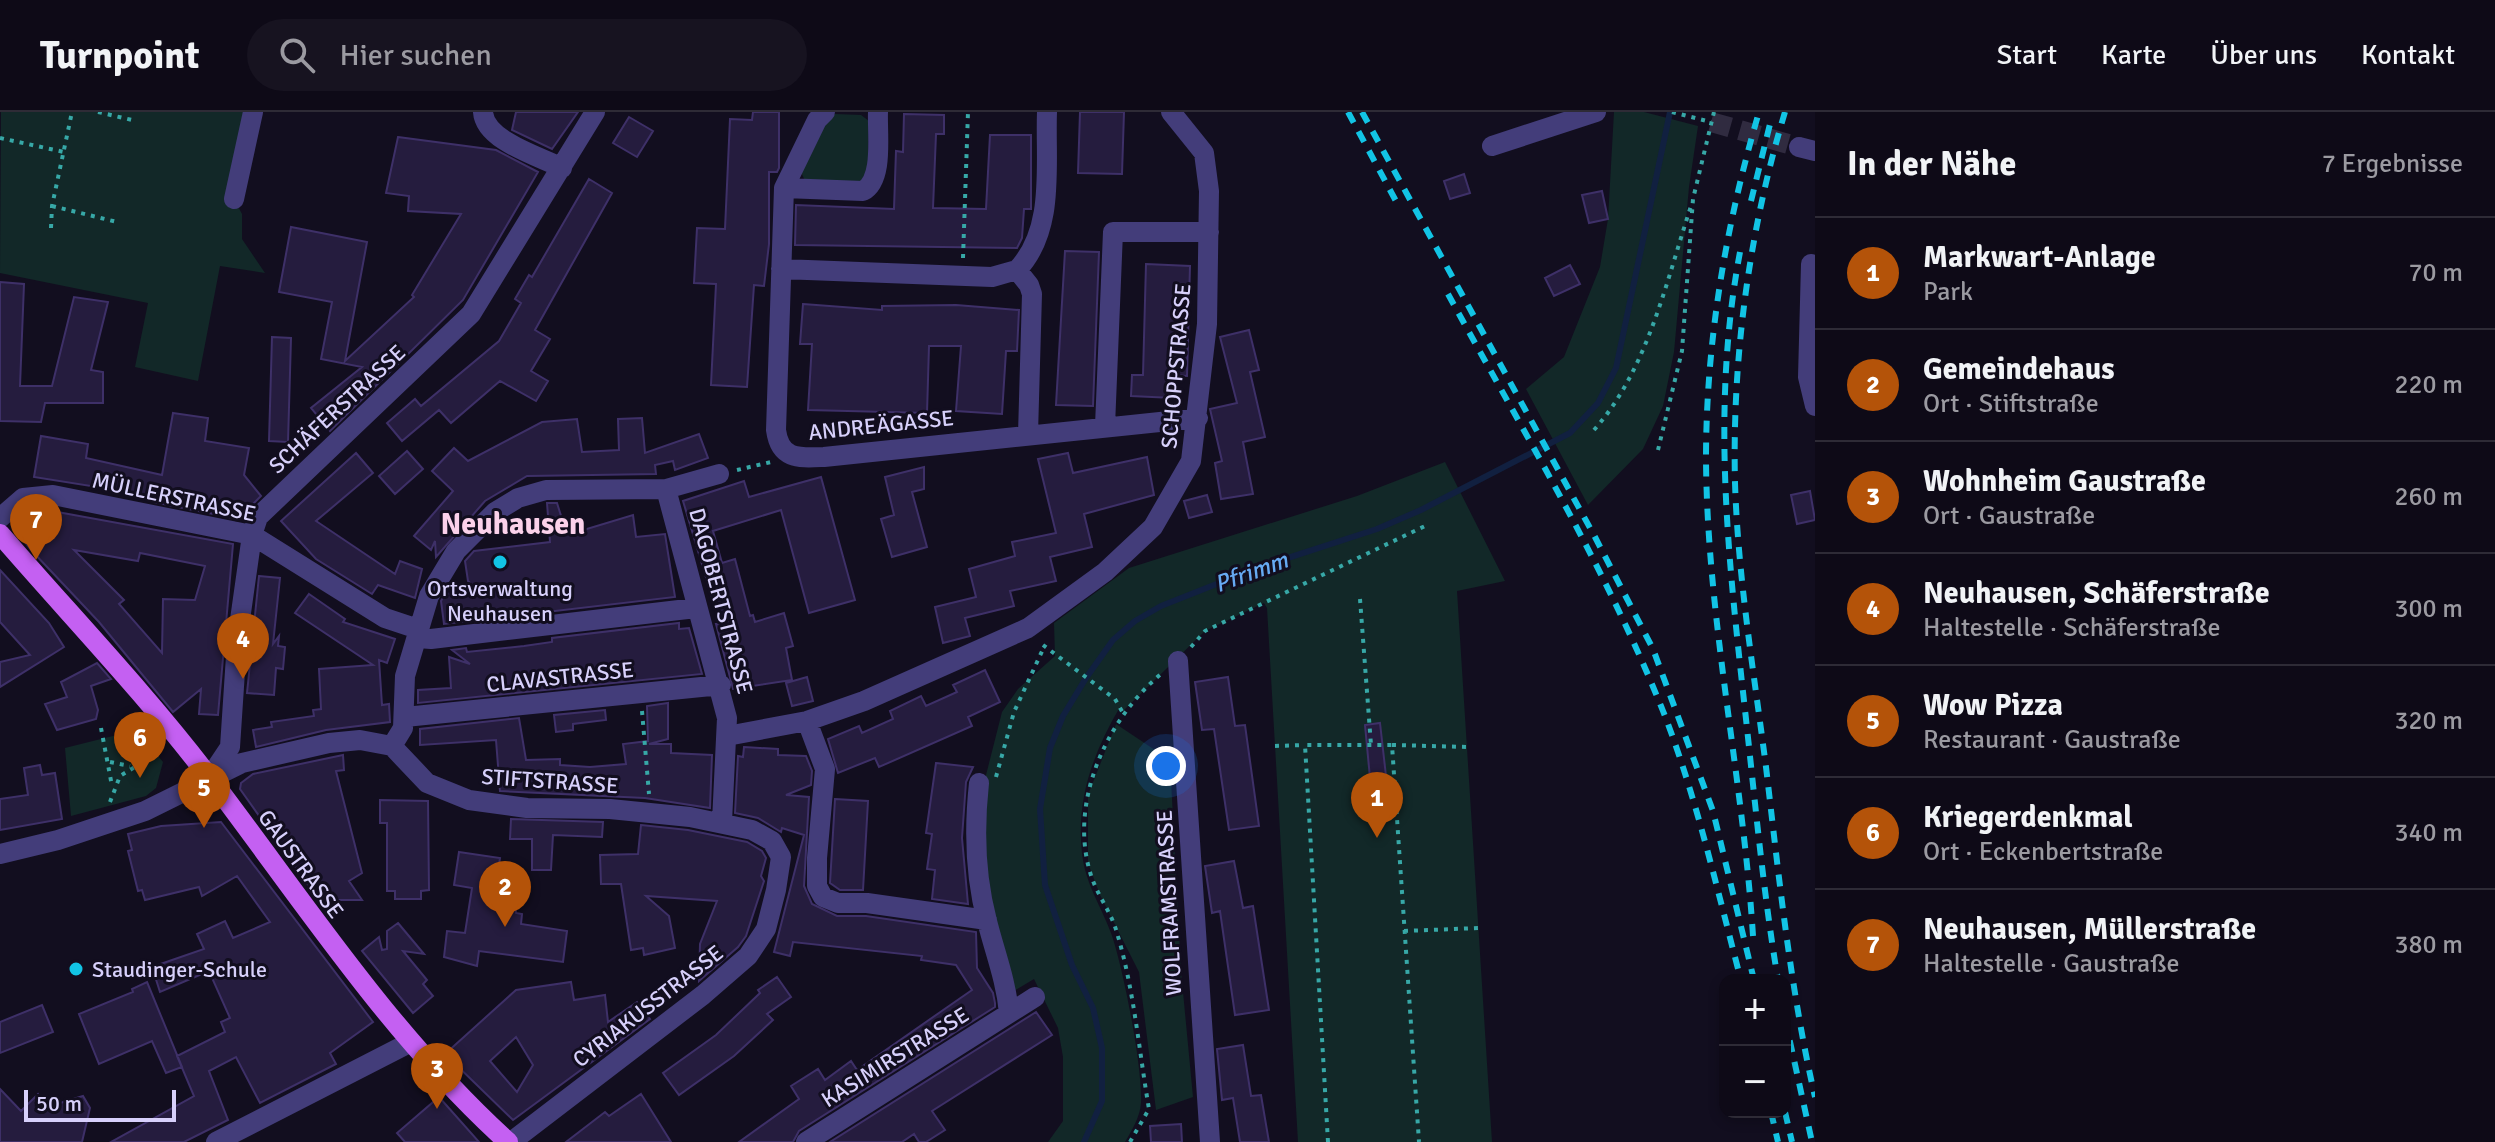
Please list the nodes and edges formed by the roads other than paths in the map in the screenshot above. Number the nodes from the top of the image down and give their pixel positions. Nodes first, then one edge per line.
1 (253, 112) edge
2 (483, 112) edge
3 (595, 112) edge
4 (825, 112) edge
5 (878, 112) edge
6 (1047, 112) edge
7 (1171, 112) edge
8 (1596, 112) edge
9 (1492, 146) dead end
10 (562, 168) junction
11 (784, 188) junction
12 (234, 199) dead end
13 (1209, 232) junction
14 (1811, 264) dead end
15 (781, 269) junction
16 (1017, 270) junction
17 (1815, 406) edge
18 (1198, 418) junction
19 (1105, 426) junction
20 (1028, 434) junction
21 (719, 474) road end
22 (666, 489) junction
23 (0, 518) edge
24 (0, 534) edge
25 (252, 535) junction
26 (696, 608) junction
27 (418, 633) junction
28 (1178, 661) road end
29 (721, 685) junction
30 (405, 717) junction
31 (807, 721) junction
32 (727, 736) junction
33 (392, 746) junction
34 (209, 777) junction
35 (987, 784) road end
36 (722, 822) junction
37 (0, 854) edge
38 (781, 857) junction
39 (817, 858) junction
40 (987, 920) junction
41 (1035, 997) dead end
42 (1009, 1013) junction
43 (411, 1042) junction
44 (216, 1142) edge
45 (510, 1142) edge
46 (806, 1142) edge
47 (1210, 1142) edge

1 - 12 street
2 - 10 street
3 - 10 street, SCHÄFERSTRASSE
4 - 11 street
5 - 11 street
6 - 16 street
7 - 13 street, SCHOPPSTRASSE
8 - 9 street
10 - 25 street, SCHÄFERSTRASSE
11 - 15 street
13 - 18 street, SCHOPPSTRASSE
13 - 19 street
14 - 17 street
15 - 16 street
15 - 20 street, ANDREÄGASSE
16 - 20 street
18 - 19 street, ANDREÄGASSE
18 - 31 street, SCHOPPSTRASSE
19 - 20 street, ANDREÄGASSE
21 - 22 street
22 - 26 street, DAGOBERTSTRASSE
22 - 27 street
23 - 25 street, MÜLLERSTRASSE
24 - 34 main road, GAUSTRASSE
25 - 27 street, MÜLLERSTRASSE
25 - 34 street, SCHÄFERSTRASSE
26 - 27 street, MÜLLERSTRASSE
26 - 29 street, DAGOBERTSTRASSE
27 - 30 street
28 - 47 street, WOLFRAMSTRASSE
29 - 30 street, CLAVASTRASSE
29 - 32 street, DAGOBERTSTRASSE
30 - 33 street
31 - 32 street, SCHOPPSTRASSE
31 - 39 street
32 - 36 street, DAGOBERTSTRASSE
33 - 34 street
33 - 36 street, STIFTSTRASSE
34 - 37 street
34 - 43 main road, GAUSTRASSE
35 - 40 street
36 - 38 street
38 - 39 street
38 - 45 street, CYRIAKUSSTRASSE
39 - 40 street
40 - 42 street
41 - 42 street, KASIMIRSTRASSE
42 - 46 street, KASIMIRSTRASSE
43 - 44 street
43 - 45 main road, GAUSTRASSE

